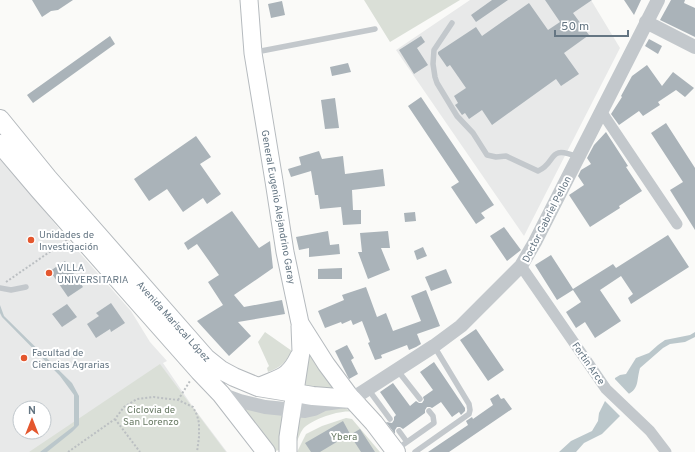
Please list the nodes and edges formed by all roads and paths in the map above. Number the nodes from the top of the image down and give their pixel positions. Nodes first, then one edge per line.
1 (248, 0) edge
2 (658, 0) edge
3 (452, 22) dead end
4 (646, 22) junction
5 (375, 29) dead end
6 (695, 47) edge
7 (253, 53) junction
8 (601, 111) junction
9 (0, 119) edge
10 (0, 144) edge
11 (577, 158) junction
12 (677, 224) dead end
13 (71, 237) dead end
14 (521, 266) junction
15 (5, 282) dead end
16 (26, 287) dead end
17 (0, 288) edge
18 (300, 324) junction
19 (434, 346) junction
20 (301, 352) junction
21 (397, 370) junction
22 (199, 371) junction
23 (368, 388) junction
24 (221, 394) junction
25 (254, 395) junction
26 (352, 399) junction
27 (420, 399) dead end
28 (178, 400) junction
29 (294, 402) junction
30 (429, 411) dead end
31 (114, 419) junction
32 (390, 419) dead end
33 (399, 431) dead end
34 (400, 448) edge
35 (68, 452) edge
36 (140, 452) edge
37 (198, 452) edge
38 (266, 452) edge
39 (288, 452) edge
40 (414, 452) edge
41 (666, 452) edge

1 - 7 main road, General Eugenio Alejandrino Garay
2 - 4 street, Doctor Gabriel Pellon
3 - 11 lane
4 - 6 street
4 - 8 street, Doctor Gabriel Pellon
5 - 7 lane
7 - 18 main road, General Eugenio Alejandrino Garay
8 - 11 street, Doctor Gabriel Pellon
8 - 12 street
9 - 25 highway, Avenida Mariscal López
10 - 22 highway, Avenida Mariscal López
11 - 14 street, Doctor Gabriel Pellon
13 - 15 path
14 - 19 street, Doctor Gabriel Pellon
14 - 41 street, Fortin Arce
16 - 17 lane
18 - 20 main road
18 - 26 main road, General Eugenio Alejandrino Garay
19 - 21 street, Doctor Gabriel Pellon
19 - 40 lane
20 - 25 main road
20 - 29 main road
21 - 23 street, Doctor Gabriel Pellon
21 - 27 lane
22 - 24 highway, Avenida Mariscal López
22 - 28 path
23 - 26 street, Doctor Gabriel Pellon
23 - 32 lane
24 - 25 street
24 - 38 highway, Avenida Mariscal López
25 - 29 highway, Avenida Mariscal López
26 - 29 highway, Avenida Mariscal López
26 - 34 highway
28 - 31 path
28 - 37 path
29 - 39 main road
30 - 34 lane
31 - 35 path
31 - 36 path
33 - 34 lane

